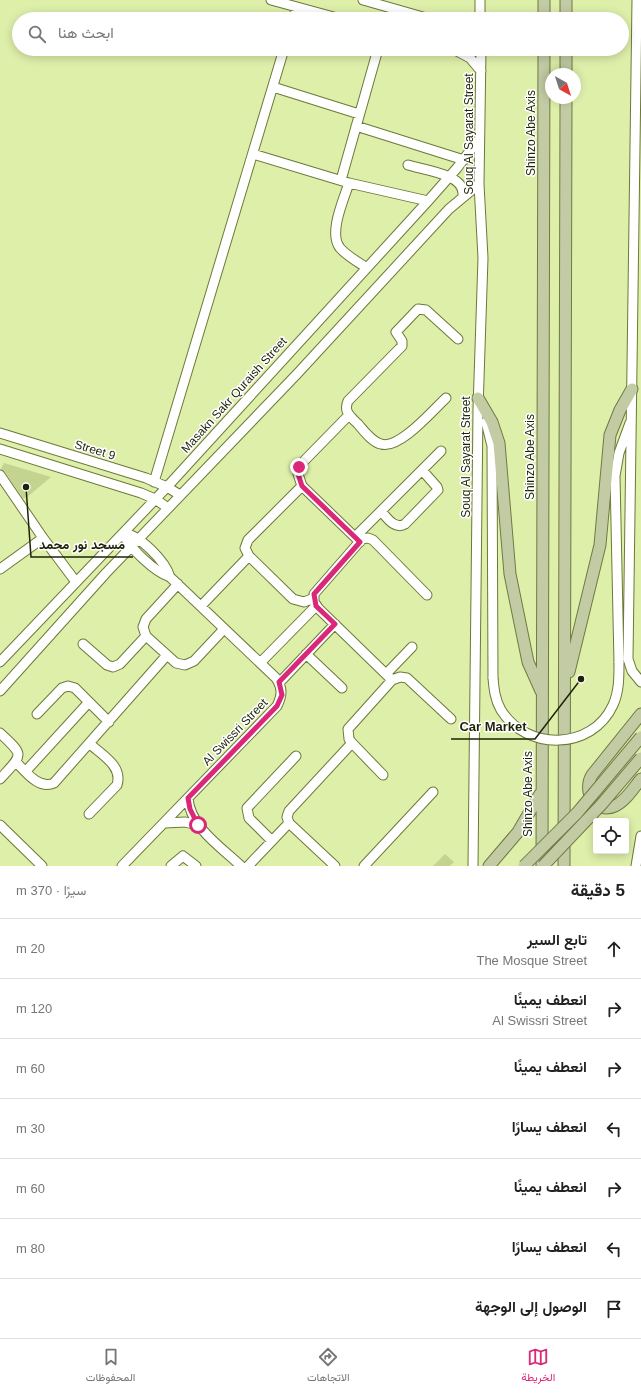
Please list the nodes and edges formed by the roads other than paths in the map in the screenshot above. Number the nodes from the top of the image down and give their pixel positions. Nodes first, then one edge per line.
1 (271, 0) edge
2 (363, 0) edge
3 (480, 0) edge
4 (544, 0) edge
5 (566, 0) edge
6 (637, 0) edge
7 (297, 8) junction
8 (296, 12) edge
9 (313, 12) edge
10 (405, 12) edge
11 (480, 12) edge
12 (544, 12) edge
13 (566, 12) edge
14 (641, 34) edge
15 (637, 43) junction
16 (282, 56) edge
17 (376, 56) edge
18 (466, 56) edge
19 (481, 56) edge
20 (544, 56) edge
21 (566, 56) edge
22 (566, 68) edge
23 (481, 71) junction
24 (273, 87) junction
25 (566, 104) edge
26 (360, 114) junction
27 (356, 126) junction
28 (480, 138) junction
29 (253, 154) junction
30 (464, 160) junction
31 (408, 165) dead end
32 (450, 177) junction
33 (345, 182) junction
34 (479, 184) junction
35 (463, 195) junction
36 (428, 201) junction
37 (367, 268) junction
38 (458, 339) dead end
39 (632, 389) junction
40 (446, 398) dead end
41 (478, 403) junction
42 (349, 415) junction
43 (632, 420) junction
44 (0, 434) edge
45 (0, 449) edge
46 (441, 451) dead end
47 (422, 470) junction
48 (0, 474) edge
49 (154, 482) junction
50 (302, 486) junction
51 (167, 487) junction
52 (180, 495) junction
53 (155, 499) junction
54 (168, 508) junction
55 (381, 511) junction
56 (123, 533) junction
57 (43, 538) junction
58 (139, 539) junction
59 (358, 539) junction
60 (131, 546) junction
61 (249, 556) junction
62 (2, 564) edge
63 (170, 577) junction
64 (76, 582) junction
65 (178, 584) junction
66 (427, 595) dead end
67 (315, 602) junction
68 (201, 606) junction
69 (335, 624) junction
70 (224, 628) junction
71 (146, 636) junction
72 (83, 644) dead end
73 (412, 647) dead end
74 (306, 654) junction
75 (167, 655) junction
76 (0, 662) edge
77 (260, 663) junction
78 (389, 677) junction
79 (279, 682) junction
80 (641, 682) edge
81 (342, 688) dead end
82 (565, 690) junction
83 (0, 691) edge
84 (542, 694) junction
85 (89, 702) junction
86 (37, 714) dead end
87 (641, 714) edge
88 (451, 719) dead end
89 (109, 722) junction
90 (0, 732) edge
91 (641, 737) edge
92 (352, 743) junction
93 (90, 744) junction
94 (296, 756) dead end
95 (641, 758) edge
96 (16, 762) junction
97 (26, 771) junction
98 (383, 775) dead end
99 (0, 779) edge
100 (641, 779) edge
101 (541, 791) junction
102 (433, 792) dead end
103 (188, 798) junction
104 (88, 814) dead end
105 (165, 823) junction
106 (289, 823) junction
107 (0, 825) edge
108 (198, 825) junction
109 (641, 836) edge
110 (272, 841) junction
111 (191, 864) edge
112 (42, 866) edge
113 (122, 866) edge
114 (171, 866) edge
115 (241, 866) edge
116 (248, 866) edge
117 (335, 866) edge
118 (364, 866) edge
119 (473, 866) edge
120 (489, 866) edge
121 (524, 866) edge
122 (542, 866) edge
123 (564, 866) edge
124 (636, 866) edge

1 - 7 street
2 - 10 street
3 - 11 street
4 - 12 main road
5 - 13 main road
6 - 15 street
7 - 8 street
7 - 9 street
14 - 15 street
15 - 39 street
16 - 24 street
17 - 26 street
18 - 23 street
19 - 23 street, Souq Al Sayarat Street
20 - 84 main road, Shinzo Abe Axis
21 - 22 main road
23 - 28 street, Souq Al Sayarat Street
24 - 26 street
24 - 29 street
25 - 82 main road
26 - 27 street
27 - 30 street
27 - 33 street
28 - 30 street, Masakn Sakr Quraish Street
28 - 34 street, Souq Al Sayarat Street
29 - 33 street
29 - 49 street
30 - 32 street, Masakn Sakr Quraish Street
31 - 32 street
32 - 35 street
32 - 36 street, Masakn Sakr Quraish Street
33 - 36 street
33 - 37 street
34 - 35 street
34 - 41 street, Souq Al Sayarat Street
35 - 52 street
36 - 37 street, Masakn Sakr Quraish Street
37 - 51 street, Masakn Sakr Quraish Street
38 - 42 street
39 - 43 street
39 - 82 main road
40 - 42 street
41 - 43 street, bridge
41 - 84 main road
41 - 119 street, Souq Al Sayarat Street
42 - 50 street
43 - 80 street
44 - 49 street, Street 9
45 - 53 street
46 - 47 street
47 - 55 street
47 - 55 street
48 - 57 street
49 - 51 street, Street 9
50 - 59 street
50 - 61 street
51 - 52 street, Street 9
51 - 53 street, Masakn Sakr Quraish Street
52 - 54 street
53 - 54 street
53 - 56 street, Masakn Sakr Quraish Street
54 - 58 street
55 - 59 street
56 - 58 street
56 - 60 street
56 - 64 street, Masakn Sakr Quraish Street
57 - 62 street
57 - 64 street
58 - 60 street
58 - 63 street
59 - 66 street
59 - 67 street
60 - 63 street
60 - 83 street
61 - 67 street
61 - 68 street
63 - 65 street
64 - 76 street, Masakn Sakr Quraish Street
65 - 68 street
65 - 71 street
67 - 69 street
67 - 77 street
68 - 70 street
69 - 74 street
69 - 78 street
70 - 75 street
70 - 77 street
71 - 72 street
71 - 75 street
73 - 78 street
74 - 79 street
74 - 81 street
75 - 89 street
77 - 79 street
78 - 88 street
78 - 92 street
79 - 103 street, Al Swissri Street
82 - 123 main road
84 - 101 main road, Shinzo Abe Axis
85 - 86 street
85 - 89 street
85 - 97 street
87 - 100 main road
89 - 93 street
90 - 96 street
91 - 121 main road, bridge
92 - 98 street
92 - 106 street
93 - 97 street
93 - 104 street
94 - 110 street
95 - 122 main road, bridge
96 - 97 street
96 - 99 street
101 - 120 main road
101 - 122 main road, Shinzo Abe Axis
102 - 118 street
103 - 105 street, Al Swissri Street
103 - 108 street
105 - 108 street
105 - 113 street, Al Swissri Street
106 - 110 street
106 - 117 street
107 - 112 street
108 - 115 street
109 - 124 street
110 - 116 street
111 - 114 street

